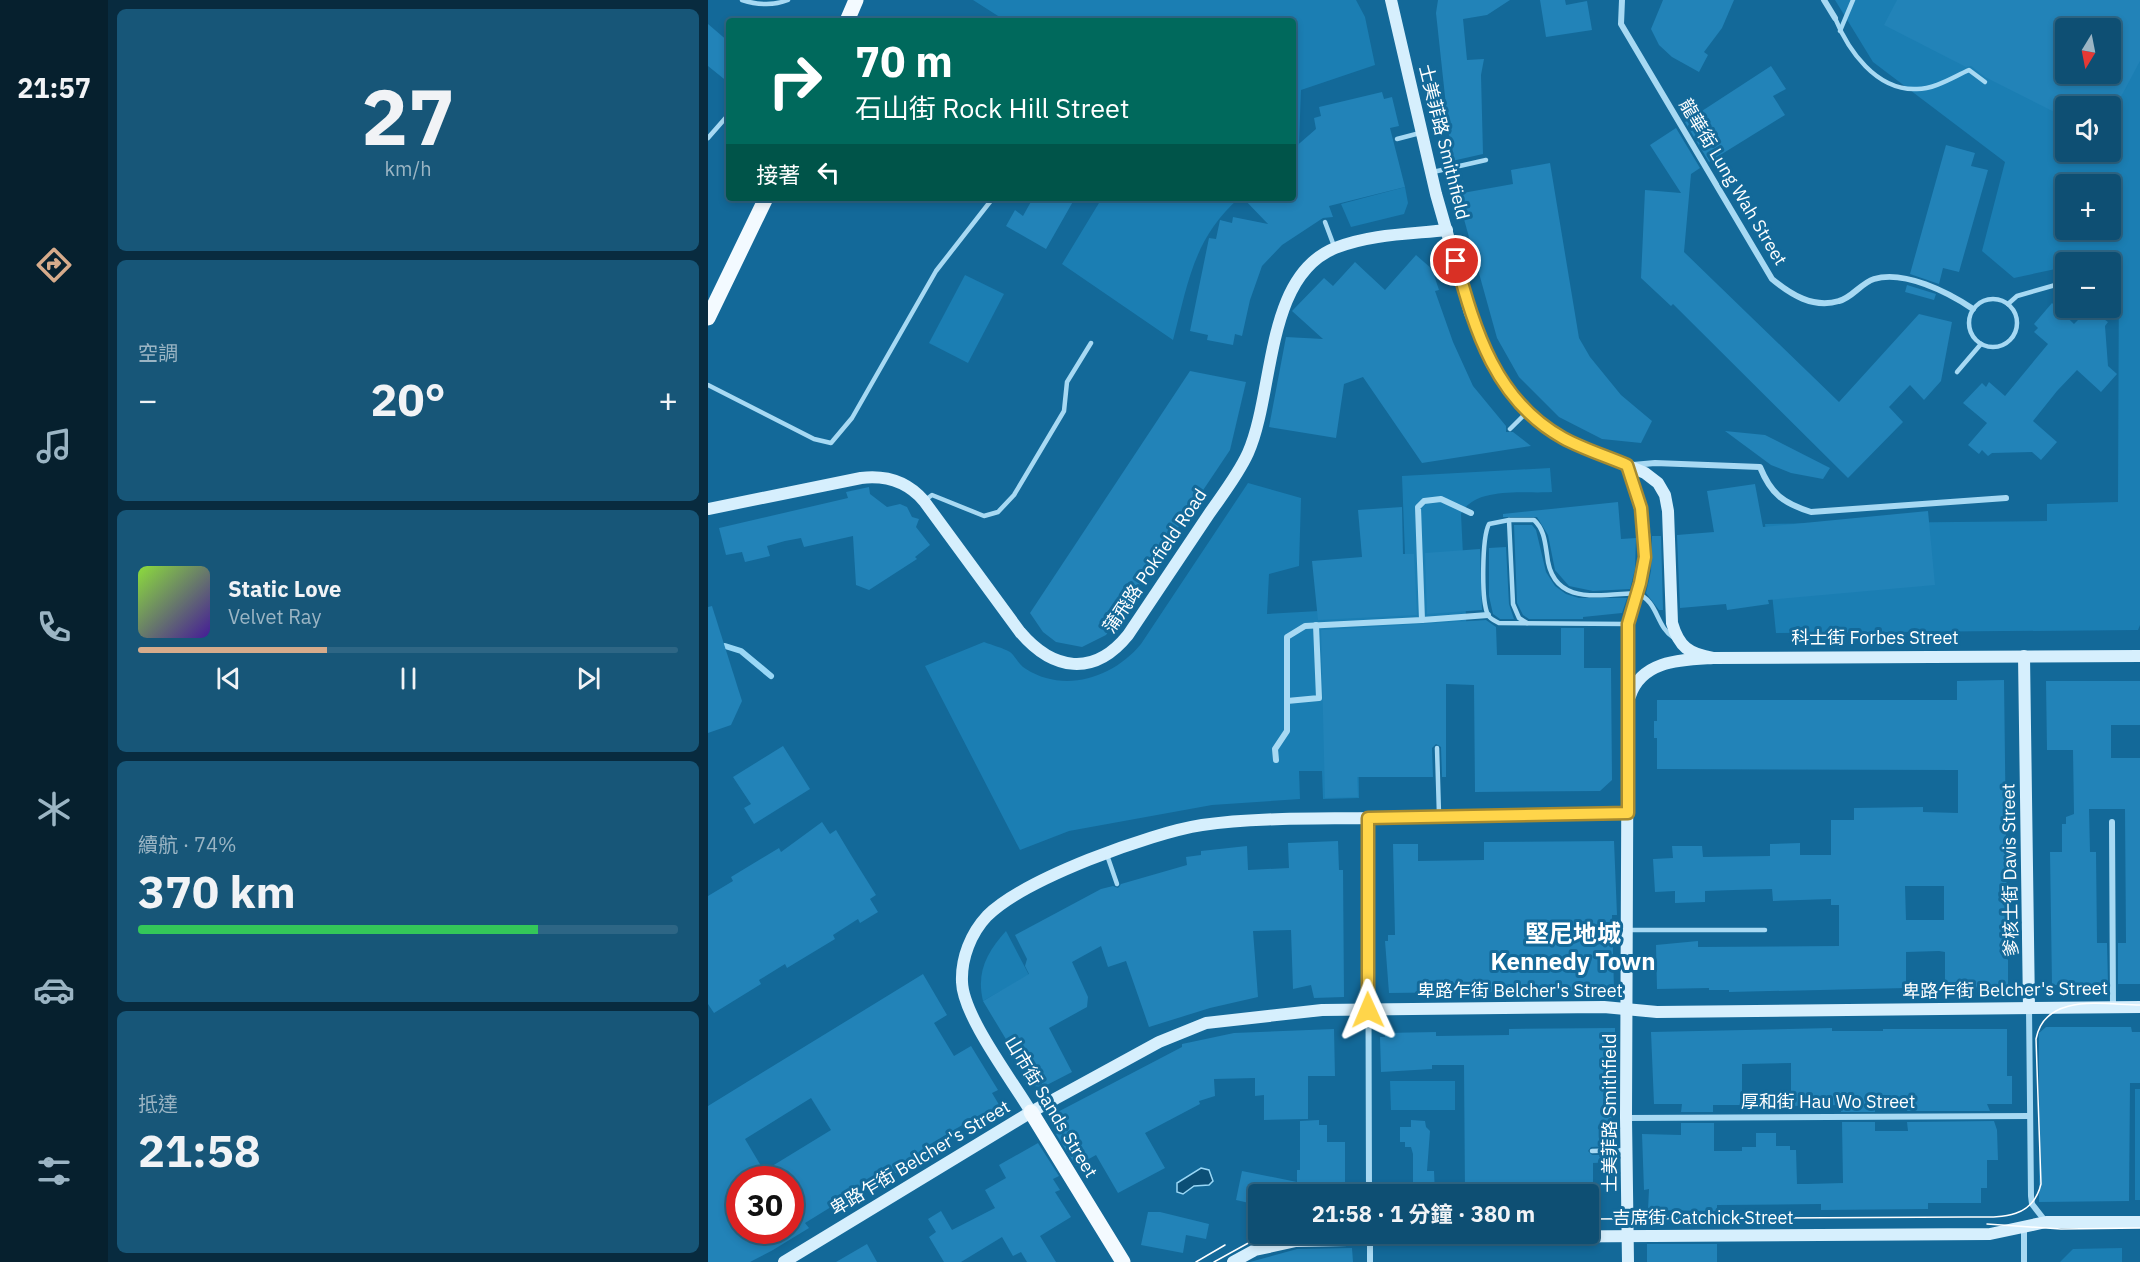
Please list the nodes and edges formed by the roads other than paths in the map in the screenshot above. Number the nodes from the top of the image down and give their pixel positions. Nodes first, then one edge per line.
1 (742, 0) edge
2 (788, 0) edge
3 (856, 0) edge
4 (1391, 0) edge
5 (1622, 0) edge
6 (1824, 0) edge
7 (1853, 0) edge
8 (847, 18) edge
9 (1835, 18) joint
10 (1840, 31) junction
11 (1985, 82) dead end
12 (726, 117) edge
13 (1423, 133) junction
14 (708, 138) edge
15 (1397, 139) dead end
16 (1486, 160) dead end
17 (1431, 172) junction
18 (765, 201) edge
19 (991, 201) edge
20 (1325, 222) dead end
21 (1447, 230) junction
22 (1335, 248) junction
23 (2055, 285) edge
24 (2008, 304) junction
25 (1973, 309) junction
26 (708, 318) edge
27 (1091, 343) dead end
28 (1981, 344) junction
29 (1957, 372) dead end
30 (708, 385) edge
31 (1527, 412) junction
32 (1510, 429) dead end
33 (1627, 465) junction
34 (2006, 498) dead end
35 (924, 501) junction
36 (708, 509) edge
37 (1471, 513) dead end
38 (1509, 520) junction
39 (1636, 593) junction
40 (1488, 615) junction
41 (1422, 620) junction
42 (1527, 623) junction
43 (1628, 624) junction
44 (1316, 625) junction
45 (1677, 639) junction
46 (2024, 656) junction
47 (2140, 656) edge
48 (1713, 658) junction
49 (1628, 700) junction
50 (1287, 701) junction
51 (1437, 748) dead end
52 (1276, 760) dead end
53 (1628, 813) junction
54 (1439, 817) junction
55 (1368, 818) junction
56 (2112, 822) dead end
57 (1107, 854) junction
58 (1117, 884) dead end
59 (1627, 930) junction
60 (1766, 930) dead end
61 (1628, 1007) junction
62 (2113, 1007) junction
63 (2140, 1007) edge
64 (2029, 1008) junction
65 (1368, 1010) junction
66 (1031, 1112) junction
67 (2030, 1116) junction
68 (1626, 1118) junction
69 (1627, 1150) junction
70 (1592, 1151) dead end
71 (1369, 1184) edge
72 (2046, 1222) junction
73 (2140, 1222) edge
74 (2024, 1227) junction
75 (1599, 1238) edge
76 (1629, 1238) junction
77 (1279, 1244) edge
78 (1370, 1244) edge
79 (784, 1262) edge
80 (1123, 1262) edge
81 (1233, 1262) edge
82 (1370, 1262) edge
83 (1628, 1262) edge
84 (2024, 1262) edge

1 - 2 lane
3 - 8 main road
4 - 13 main road, 士美菲路 Smithfield
5 - 25 street, 龍華街 Lung Wah Street
6 - 9 street
7 - 10 lane
9 - 10 lane
10 - 11 lane
12 - 14 lane
13 - 15 lane
13 - 17 main road, 士美菲路 Smithfield
16 - 17 lane
17 - 21 main road, 士美菲路 Smithfield
18 - 26 main road
19 - 30 lane
20 - 22 lane
21 - 22 main road, 蒲飛路 Pokfield Road
21 - 31 main road, 士美菲路 Smithfield
22 - 35 main road, 蒲飛路 Pokfield Road
23 - 24 lane
24 - 25 lane
24 - 28 lane
25 - 28 lane
27 - 35 lane
28 - 29 lane
31 - 32 lane
31 - 33 main road, 士美菲路 Smithfield
33 - 34 street
33 - 39 main road, 士美菲路 Smithfield
33 - 45 main road, 士美菲路 Smithfield
35 - 36 main road, 蒲飛路 Pokfield Road
37 - 41 street
38 - 39 lane
38 - 40 lane
38 - 42 lane
39 - 43 main road, 士美菲路 Smithfield
39 - 45 lane
40 - 41 street
40 - 42 lane
41 - 44 street
42 - 43 lane
43 - 49 main road, 士美菲路 Smithfield
44 - 50 street
44 - 50 street
45 - 48 main road
46 - 47 main road, 科士街 Forbes Street
46 - 48 main road, 科士街 Forbes Street
46 - 64 main road, 爹核士街 Davis Street
48 - 49 main road, 科士街 Forbes Street
49 - 53 main road, 士美菲路 Smithfield
50 - 52 street
51 - 54 lane
53 - 54 main road, 山市街 Sands Street
53 - 59 main road, 士美菲路 Smithfield
54 - 55 main road, 山市街 Sands Street
55 - 57 main road, 山市街 Sands Street
55 - 65 street
56 - 62 street
57 - 58 lane
57 - 66 main road, 山市街 Sands Street
59 - 60 lane
59 - 61 main road, 士美菲路 Smithfield
61 - 64 main road, 卑路乍街 Belcher's Street
61 - 65 main road, 卑路乍街 Belcher's Street
61 - 68 main road, 士美菲路 Smithfield
62 - 63 main road, 卑路乍街 Belcher's Street
62 - 64 main road, 卑路乍街 Belcher's Street
64 - 67 street, 爹核士街 Davis Street
65 - 66 main road, 卑路乍街 Belcher's Street
65 - 71 street
66 - 79 main road, 卑路乍街 Belcher's Street
66 - 80 main road, 山市街 Sands Street
67 - 68 street, 厚和街 Hau Wo Street
67 - 72 street, 爹核士街 Davis Street
68 - 69 main road, 士美菲路 Smithfield
69 - 70 lane
69 - 76 main road, 士美菲路 Smithfield
72 - 73 main road, 吉席街 Catchick Street
72 - 74 main road, 吉席街 Catchick Street
74 - 76 main road, 吉席街 Catchick Street
74 - 84 street
75 - 76 main road, 吉席街 Catchick Street
76 - 83 main road, 士美菲路 Smithfield
77 - 81 main road, 吉席街 Catchick Street
78 - 82 street

